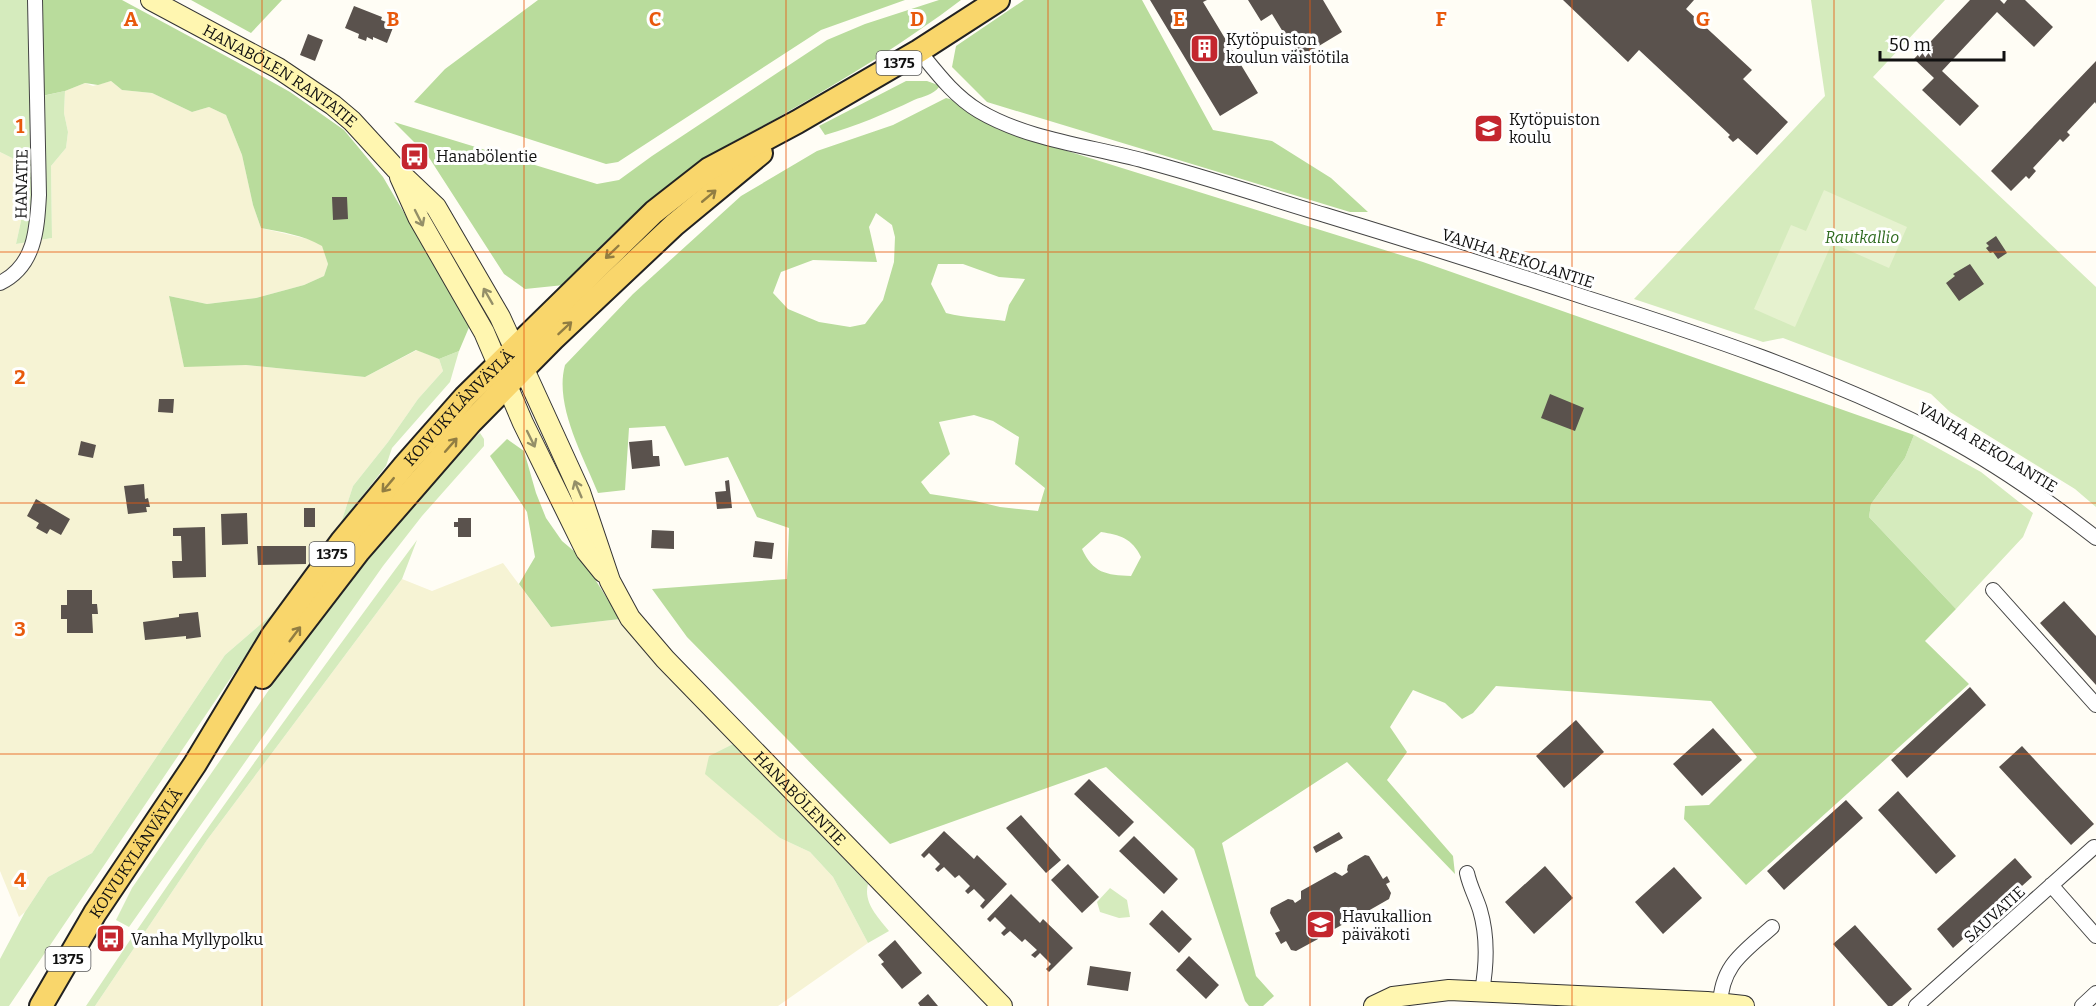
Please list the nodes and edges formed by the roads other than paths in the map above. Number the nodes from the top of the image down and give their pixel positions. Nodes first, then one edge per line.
1 (35, 0) edge
2 (151, 0) edge
3 (998, 0) edge
4 (919, 51) junction
5 (797, 122) junction
6 (396, 169) junction
7 (0, 283) edge
8 (514, 348) junction
9 (498, 364) junction
10 (523, 369) junction
11 (507, 386) junction
12 (2096, 538) edge
13 (610, 581) junction
14 (1993, 591) dead end
15 (2096, 705) edge
16 (195, 764) junction
17 (2094, 847) dead end
18 (1467, 873) dead end
19 (2051, 885) junction
20 (1772, 927) dead end
21 (2096, 936) edge
22 (1482, 991) junction
23 (2096, 993) edge
24 (1720, 1004) edge
25 (41, 1006) edge
26 (1002, 1006) edge
27 (1374, 1006) edge
28 (1744, 1006) edge
29 (1916, 1006) edge
30 (2082, 1006) edge

1 - 7 street, HANATIE
2 - 6 street, HANABÖLEN RANTATIE
3 - 4 main road, KOIVUKYLÄNVÄYLÄ / 1375
4 - 5 main road, KOIVUKYLÄNVÄYLÄ / 1375
4 - 12 street, VANHA REKOLANTIE
5 -> 8 main road, KOIVUKYLÄNVÄYLÄ / 1375
10 -> 5 main road, KOIVUKYLÄNVÄYLÄ / 1375
8 -> 6 street, HANABÖLEN RANTATIE
6 -> 9 street, HANABÖLEN RANTATIE
8 - 9 main road, KOIVUKYLÄNVÄYLÄ / 1375
8 - 10 street, HANABÖLEN RANTATIE
9 - 11 street, HANABÖLENTIE
9 -> 16 main road, KOIVUKYLÄNVÄYLÄ / 1375
10 - 11 main road, KOIVUKYLÄNVÄYLÄ / 1375
13 -> 10 street, HANABÖLENTIE
11 -> 13 street, HANABÖLENTIE
16 -> 11 main road, KOIVUKYLÄNVÄYLÄ / 1375
13 - 26 street, HANABÖLENTIE
14 - 15 street
16 - 25 main road, KOIVUKYLÄNVÄYLÄ / 1375
17 - 19 street, SAUVATIE
18 - 22 street
19 - 21 street
19 - 29 street, SAUVATIE
20 - 24 street
22 - 24 street
22 - 27 street
23 - 30 street
24 - 28 street

